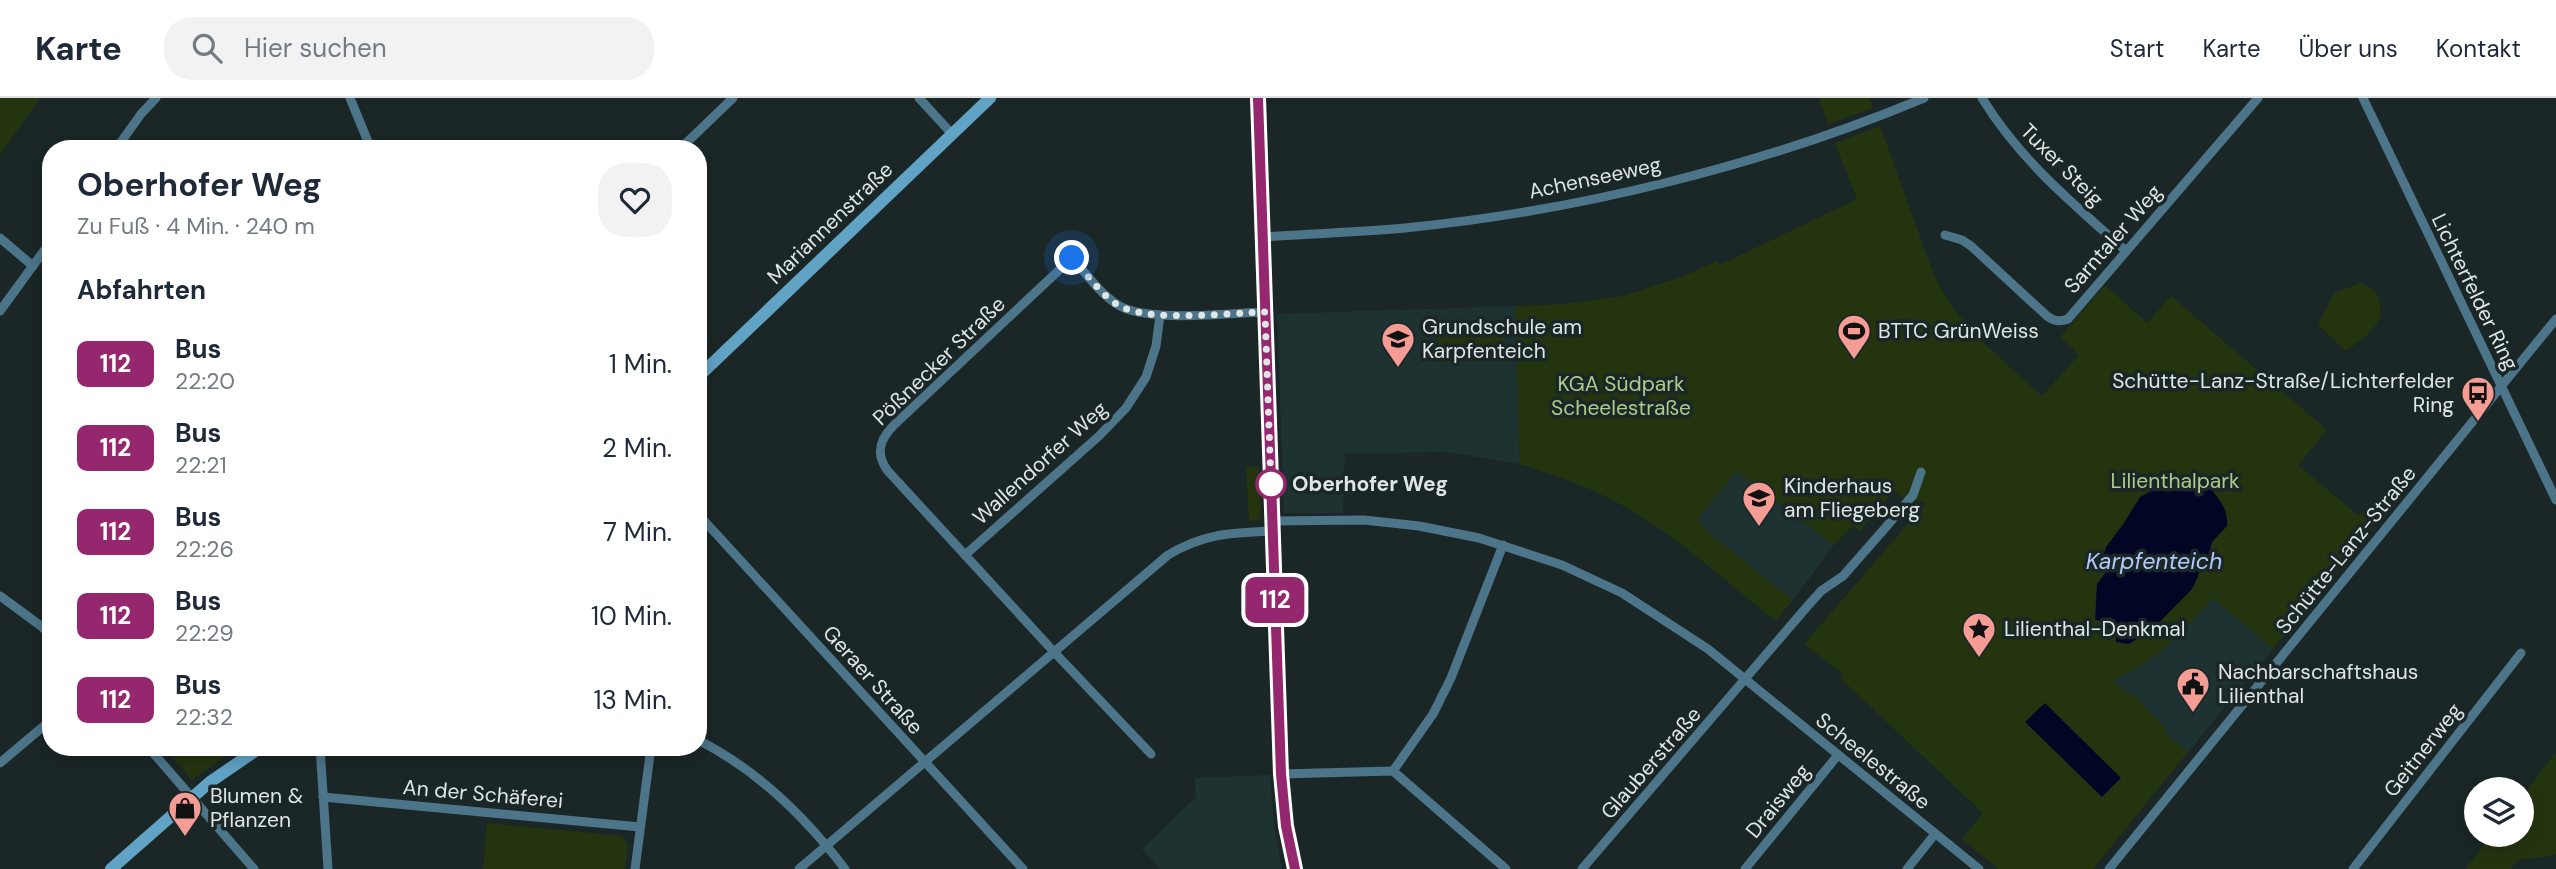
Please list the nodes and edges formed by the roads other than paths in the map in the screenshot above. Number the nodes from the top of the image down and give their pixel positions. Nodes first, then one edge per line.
1 (156, 98) edge
2 (351, 98) edge
3 (733, 98) edge
4 (919, 98) edge
5 (990, 98) edge
6 (1258, 98) edge
7 (1924, 98) edge
8 (1982, 98) edge
9 (2258, 98) edge
10 (2363, 98) edge
11 (952, 134) junction
12 (122, 140) edge
13 (367, 140) edge
14 (689, 140) edge
15 (1945, 235) dead end
16 (1262, 237) junction
17 (0, 239) edge
18 (2125, 250) junction
19 (42, 254) edge
20 (33, 266) junction
21 (0, 311) edge
22 (1265, 312) junction
23 (1160, 315) junction
24 (2556, 319) edge
25 (707, 368) edge
26 (2501, 387) junction
27 (1922, 472) dead end
28 (2556, 500) edge
29 (707, 524) edge
30 (1273, 526) junction
31 (1503, 545) junction
32 (965, 555) junction
33 (0, 596) edge
34 (42, 628) edge
35 (1055, 653) junction
36 (2521, 653) dead end
37 (1745, 680) junction
38 (42, 728) edge
39 (707, 746) edge
40 (1151, 754) dead end
41 (1838, 755) junction
42 (157, 756) edge
43 (248, 756) edge
44 (321, 756) edge
45 (650, 756) edge
46 (0, 763) edge
47 (925, 763) junction
48 (1393, 771) junction
49 (1281, 774) junction
50 (323, 797) junction
51 (192, 798) junction
52 (640, 827) junction
53 (1935, 834) junction
54 (827, 845) junction
55 (111, 869) edge
56 (254, 869) edge
57 (328, 869) edge
58 (635, 869) edge
59 (799, 869) edge
60 (845, 869) edge
61 (1023, 869) edge
62 (1295, 869) edge
63 (1506, 869) edge
64 (1582, 869) edge
65 (1745, 869) edge
66 (1908, 869) edge
67 (1979, 869) edge
68 (2109, 869) edge
69 (2353, 869) edge

1 - 12 street
2 - 13 street
3 - 14 street
4 - 11 street
5 - 11 main road, Mariannenstraße
6 - 16 main road
7 - 16 street, Achenseeweg
8 - 18 street, Tuxer Steig
9 - 18 street, Sarntaler Weg
10 - 26 street, Lichterfelder Ring
11 - 25 main road, Mariannenstraße
15 - 18 street, Sarntaler Weg
16 - 22 main road
17 - 20 street
19 - 20 street
20 - 21 street
22 - 23 street
22 - 30 main road
23 - 32 street, Wallendorfer Weg
23 - 32 street, Pößnecker Straße
24 - 26 street, Schütte-Lanz-Straße
26 - 28 street, Lichterfelder Ring
26 - 68 street, Schütte-Lanz-Straße
27 - 37 street
29 - 47 street, Geraer Straße
30 - 31 street, Scheelestraße
30 - 35 street
30 - 49 main road
31 - 37 street, Scheelestraße
31 - 48 street
32 - 35 street, Pößnecker Straße
33 - 34 street
35 - 40 street
35 - 47 street
36 - 69 street, Geitnerweg
37 - 41 street, Scheelestraße
37 - 64 street, Glauberstraße
38 - 46 street
39 - 54 street
41 - 53 street, Scheelestraße
41 - 65 street, Draisweg
42 - 51 street
43 - 51 main road
44 - 50 street
45 - 52 street
47 - 54 street
47 - 61 street, Geraer Straße
48 - 49 street
48 - 63 street
49 - 62 main road
50 - 52 street, An der Schäferei
50 - 57 street
51 - 55 main road
51 - 56 street
52 - 58 street
53 - 66 street
53 - 67 street, Scheelestraße
54 - 59 street
54 - 60 street

